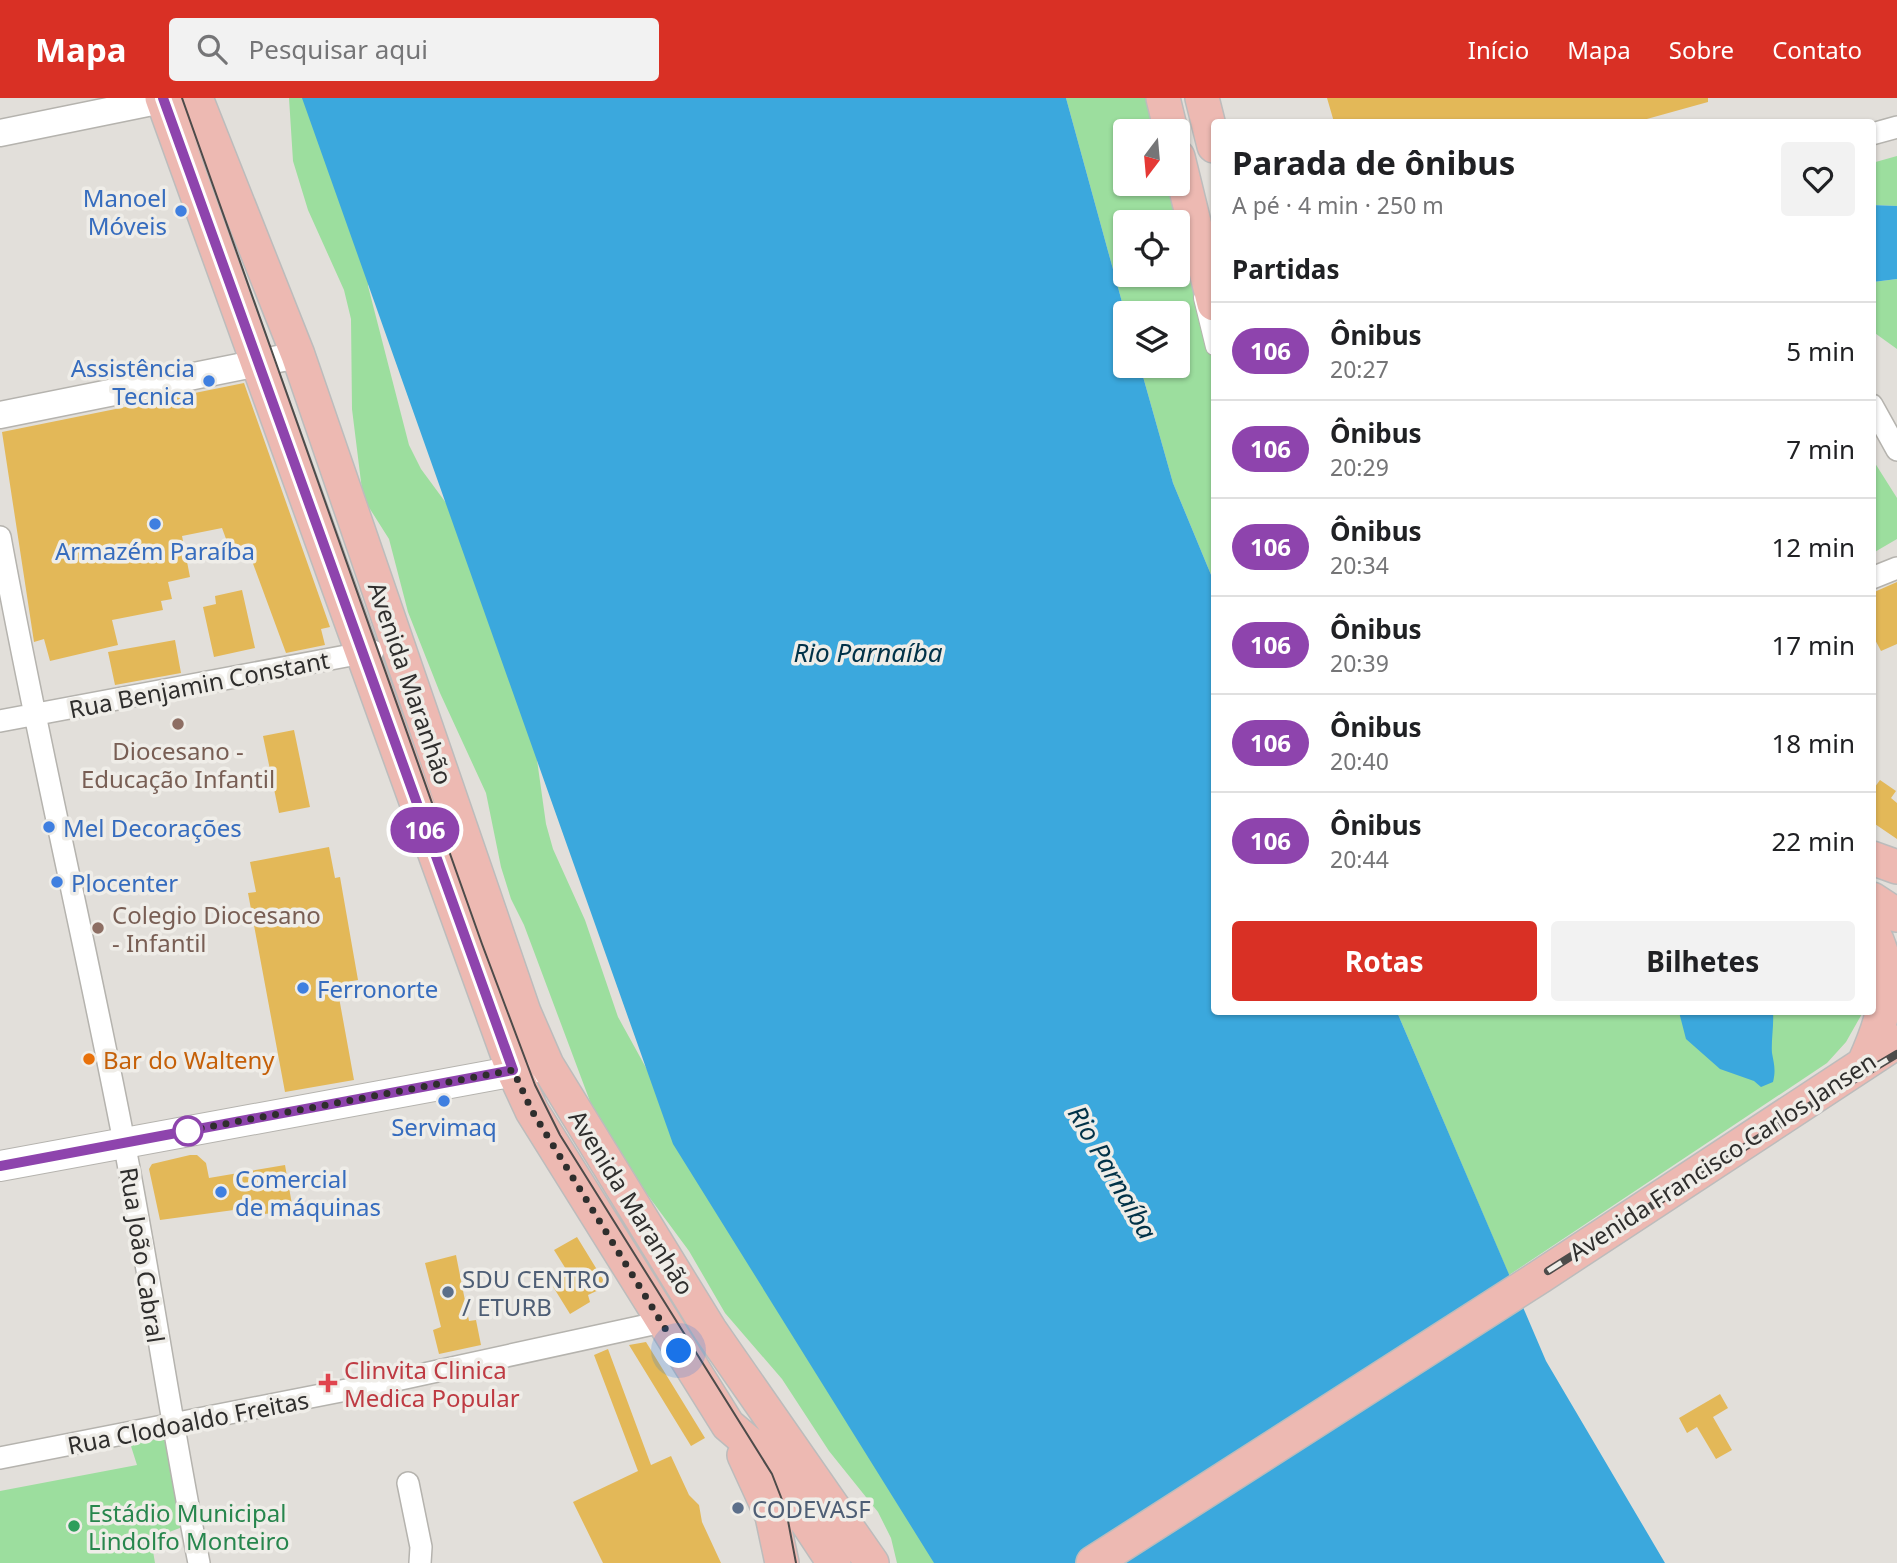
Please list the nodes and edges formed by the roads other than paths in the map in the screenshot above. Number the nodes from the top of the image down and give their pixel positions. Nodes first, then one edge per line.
1 (196, 98) edge
2 (1149, 98) edge
3 (1163, 98) edge
4 (1202, 98) edge
5 (166, 99) edge
6 (1155, 119) edge
7 (1168, 119) edge
8 (1897, 127) edge
9 (0, 133) edge
10 (1876, 133) edge
11 (1211, 134) edge
12 (1175, 196) edge
13 (1187, 196) edge
14 (1211, 292) edge
15 (1211, 335) edge
16 (298, 355) junction
17 (257, 364) junction
18 (1876, 412) edge
19 (0, 415) edge
20 (1897, 450) edge
21 (0, 537) edge
22 (1897, 568) edge
23 (1876, 576) edge
24 (398, 647) junction
25 (361, 653) junction
26 (34, 715) junction
27 (0, 721) edge
28 (1876, 902) edge
29 (1897, 915) edge
30 (1876, 940) edge
31 (1897, 1042) edge
32 (1864, 1063) junction
33 (547, 1065) junction
34 (513, 1070) junction
35 (124, 1143) junction
36 (0, 1166) edge
37 (662, 1322) junction
38 (171, 1425) junction
39 (728, 1425) junction
40 (0, 1458) edge
41 (408, 1483) dead end
42 (831, 1502) junction
43 (829, 1559) edge
44 (199, 1563) edge
45 (420, 1563) edge
46 (782, 1563) edge
47 (872, 1563) edge
48 (1093, 1563) edge

1 - 16 main road, Avenida Maranhão
2 - 6 street
3 - 7 main road
4 - 11 main road
5 - 9 street
5 - 17 main road, Avenida Maranhão
8 - 10 street
12 - 15 street
13 - 14 main road
16 - 17 street
16 - 24 main road, Avenida Maranhão
17 - 19 street
17 - 25 main road, Avenida Maranhão
18 - 20 street
21 - 26 street, Rua João Cabral
22 - 23 street
24 - 25 street, Rua Benjamin Constant
24 - 33 main road, Avenida Maranhão
25 - 26 street, Rua Benjamin Constant
25 - 34 main road, Avenida Maranhão
26 - 27 street, Rua Benjamin Constant
26 - 35 street, Rua João Cabral
28 - 29 main road
30 - 32 main road
31 - 32 main road, Avenida Francisco Carlos Jansen
32 - 48 main road, Avenida Francisco Carlos Jansen
33 - 34 main road
33 - 42 main road, Avenida Maranhão
34 - 35 main road
34 - 37 main road, Avenida Maranhão
35 - 36 main road
35 - 38 street, Rua João Cabral
37 - 38 street, Rua Clodoaldo Freitas
37 - 39 main road, Avenida Maranhão
38 - 40 street, Rua Clodoaldo Freitas
38 - 44 street, Rua João Cabral
39 - 43 main road, Avenida Maranhão
39 - 46 main road
41 - 45 street
42 - 43 main road
42 - 47 main road, Avenida Maranhão

